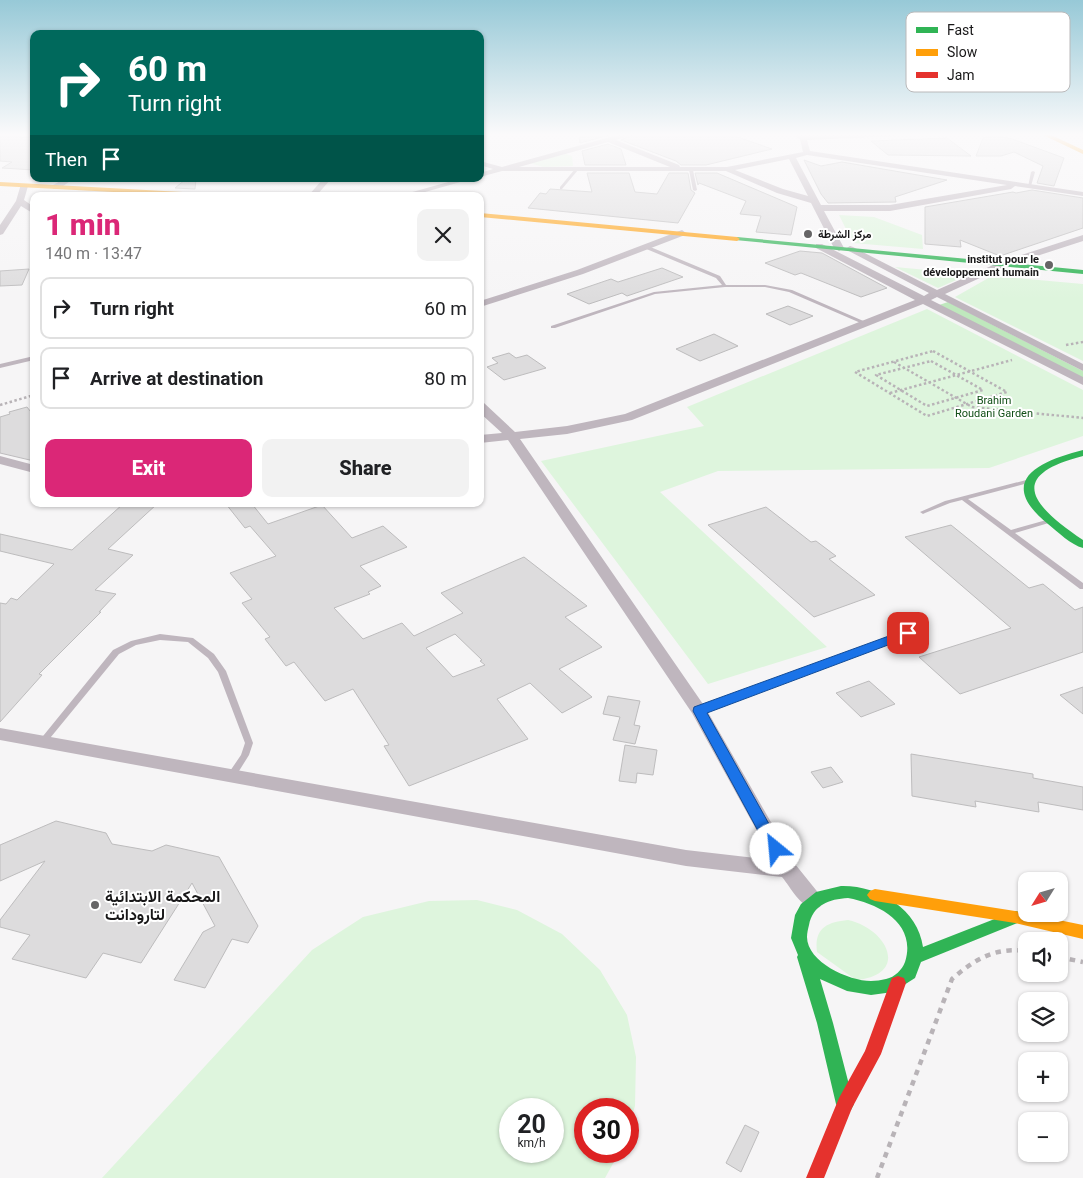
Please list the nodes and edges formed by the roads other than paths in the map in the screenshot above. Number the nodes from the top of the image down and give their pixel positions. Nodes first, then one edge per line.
1 (23, 189) edge
2 (92, 189) edge
3 (775, 189) edge
4 (808, 189) edge
5 (1008, 189) edge
6 (1048, 189) edge
7 (147, 192) edge
8 (1083, 194) edge
9 (20, 201) junction
10 (817, 205) junction
11 (30, 208) edge
12 (484, 215) edge
13 (0, 232) edge
14 (682, 234) junction
15 (1083, 238) edge
16 (819, 246) junction
17 (646, 247) junction
18 (845, 249) junction
19 (1003, 264) junction
20 (1083, 272) edge
21 (725, 286) junction
22 (937, 294) junction
23 (923, 300) junction
24 (484, 303) edge
25 (865, 323) junction
26 (553, 326) dead end
27 (1047, 350) junction
28 (1030, 355) junction
29 (30, 359) edge
30 (0, 366) edge
31 (1083, 368) edge
32 (1083, 382) edge
33 (484, 410) edge
34 (512, 436) junction
35 (484, 439) edge
36 (1083, 453) edge
37 (0, 460) edge
38 (30, 468) edge
39 (1030, 481) junction
40 (963, 498) junction
41 (923, 512) dead end
42 (1050, 521) junction
43 (1011, 532) junction
44 (1083, 545) edge
45 (1083, 587) edge
46 (925, 627) dead end
47 (699, 711) junction
48 (0, 734) edge
49 (43, 741) junction
50 (231, 777) junction
51 (788, 870) junction
52 (860, 894) junction
53 (812, 901) junction
54 (1015, 917) junction
55 (1083, 932) edge
56 (802, 948) junction
57 (917, 956) junction
58 (898, 983) junction
59 (845, 1104) junction
60 (815, 1178) edge

1 - 9 street
2 - 7 main road
3 - 10 street
4 - 10 street
5 - 10 street
6 - 8 street
9 - 11 street
9 - 13 street
10 - 18 street
12 - 14 main road
14 - 16 main road
14 - 17 street
15 - 19 street
16 - 18 main road
16 - 23 street
17 - 21 lane
17 - 24 street
18 - 19 main road
18 - 22 street
19 - 20 main road
19 - 22 street
21 - 25 lane
21 - 26 lane
22 - 23 street
22 - 27 street
23 - 25 street
23 - 28 street
25 - 34 street
27 - 28 street
27 - 31 street
28 - 32 street
29 - 30 lane
33 - 34 street
34 - 35 street
34 - 47 street
36 - 39 main road
37 - 38 street
39 - 40 lane
39 - 42 main road
40 - 41 lane
40 - 43 lane
42 - 43 lane
42 - 44 main road
43 - 45 lane
46 - 47 lane
47 - 51 street
48 - 49 street
49 - 50 street
49 - 50 lane
50 - 51 street
51 - 53 street
52 - 53 main road
52 - 54 main road
52 - 57 main road
53 - 56 main road
54 - 55 main road
54 - 57 main road
56 - 58 main road
56 - 59 main road
57 - 58 main road
58 - 59 main road
59 - 60 main road

